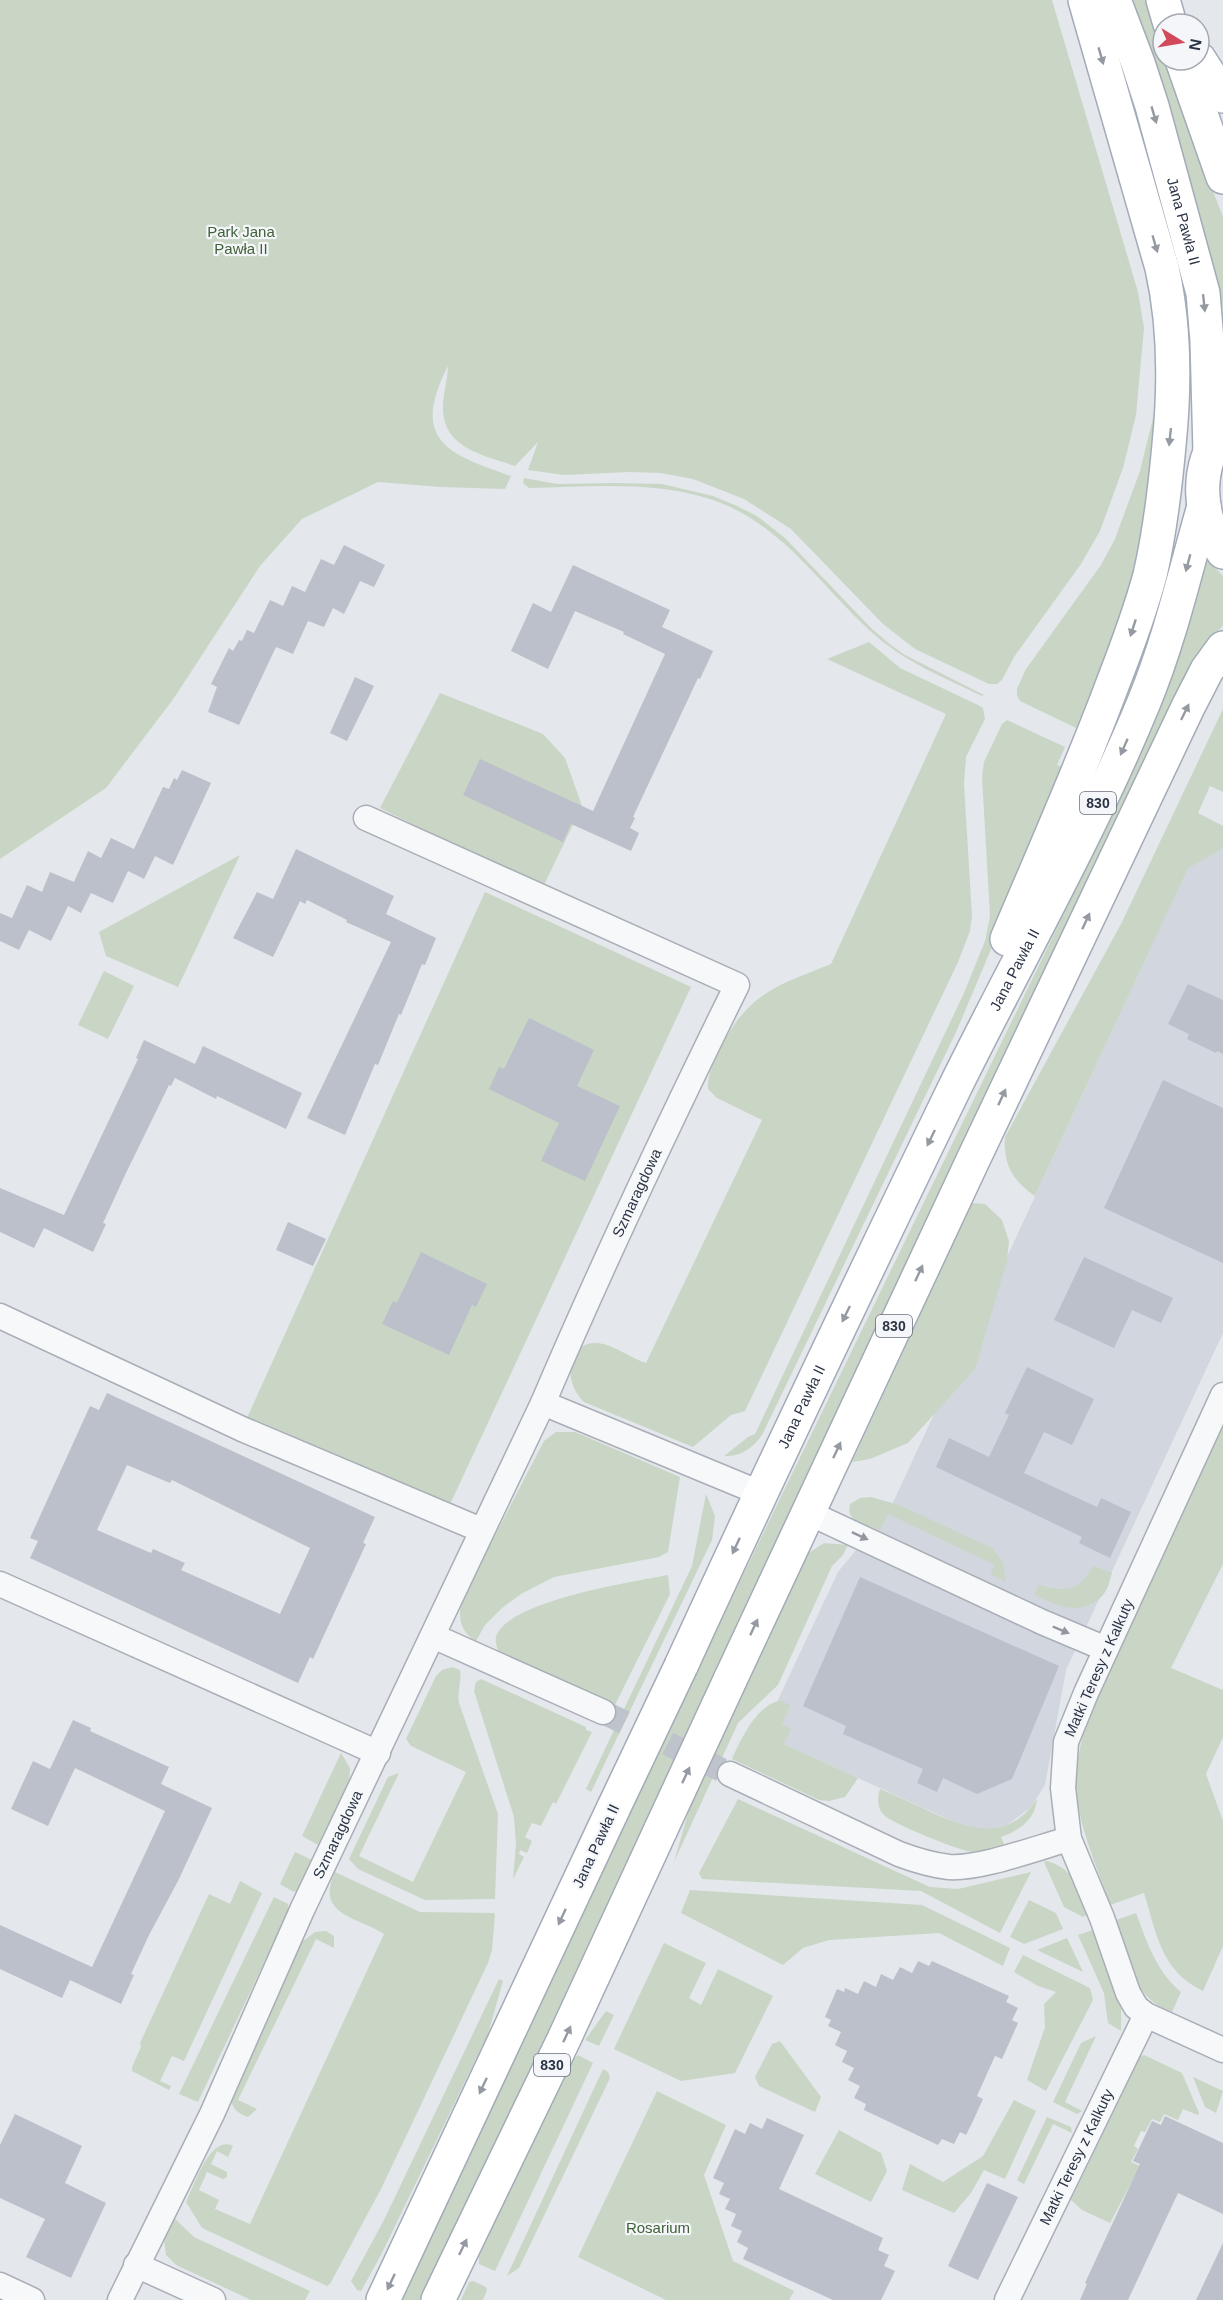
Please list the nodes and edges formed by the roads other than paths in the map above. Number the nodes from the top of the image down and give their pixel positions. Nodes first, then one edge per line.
1 (1085, 0) edge
2 (1114, 0) edge
3 (1186, 72) edge
4 (1207, 72) edge
5 (1223, 96) edge
6 (1223, 177) edge
7 (1216, 441) edge
8 (1203, 506) junction
9 (1223, 552) edge
10 (1223, 648) edge
11 (366, 818) dead end
12 (956, 1085) junction
13 (0, 1316) edge
14 (1223, 1395) edge
15 (543, 1403) junction
16 (760, 1493) junction
17 (807, 1512) junction
18 (481, 1530) junction
19 (0, 1584) edge
20 (433, 1635) junction
21 (1106, 1649) junction
22 (603, 1712) tunnel mouth
23 (378, 1753) junction
24 (730, 1774) tunnel mouth
25 (1069, 1839) junction
26 (1146, 2015) junction
27 (1223, 2050) edge
28 (136, 2265) junction
29 (0, 2285) edge
30 (32, 2300) edge
31 (120, 2300) edge
32 (213, 2300) edge
33 (383, 2300) edge
34 (438, 2300) edge
35 (1007, 2300) edge

1 -> 12 main road
2 -> 7 main road, Jana Pawła II
3 - 6 main road
4 - 5 main road
7 - 8 main road, 830
8 - 9 main road, 830
8 -> 12 main road, Jana Pawła II / 830
17 -> 10 main road, 830
11 - 15 street, Szmaragdowa
12 -> 16 main road, Jana Pawła II / 830
13 - 18 street
14 - 21 street, Matki Teresy z Kalkuty
15 - 16 street
15 - 18 street, Szmaragdowa
16 -> 33 main road, Jana Pawła II / 830, bridge
17 -> 21 street
34 -> 17 main road, 830, bridge
18 - 20 street, Szmaragdowa
19 - 23 street
20 - 22 street
20 - 23 street, Szmaragdowa
21 - 25 street, Matki Teresy z Kalkuty
23 - 28 street, Szmaragdowa
24 - 25 street
25 - 26 street, Matki Teresy z Kalkuty
26 - 27 street, Matki Teresy z Kalkuty
26 - 35 street, Matki Teresy z Kalkuty
28 - 31 street, Szmaragdowa
28 - 32 street
29 - 30 street

